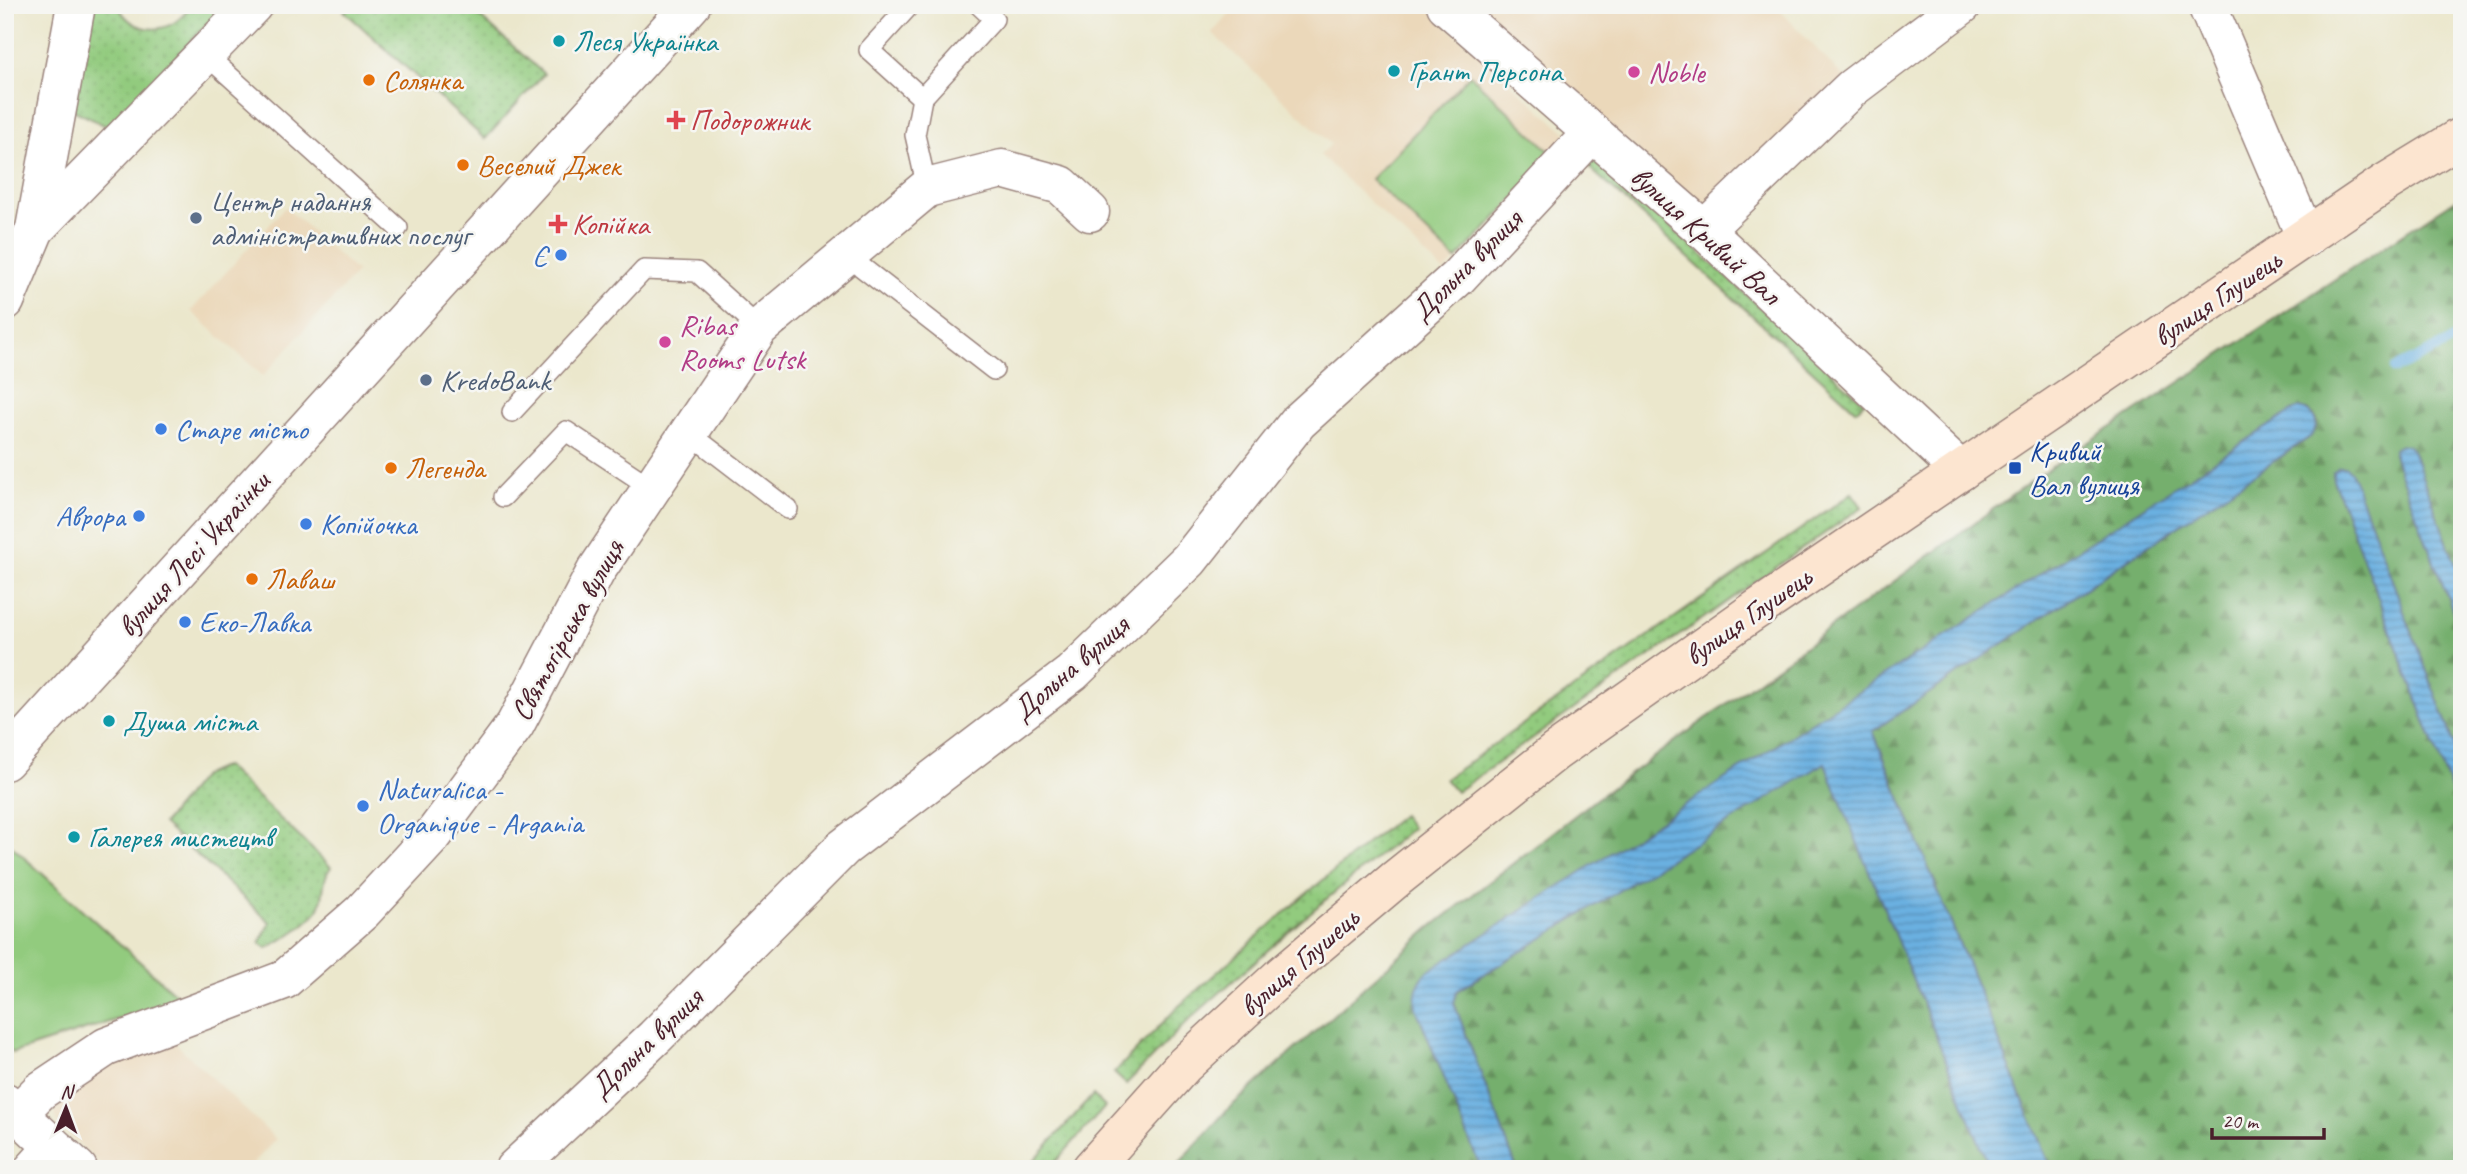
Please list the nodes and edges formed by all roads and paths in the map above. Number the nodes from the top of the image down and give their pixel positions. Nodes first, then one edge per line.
1 (76, 5) edge
2 (253, 5) edge
3 (691, 5) edge
4 (910, 5) edge
5 (979, 5) edge
6 (1446, 5) edge
7 (1962, 5) edge
8 (2207, 5) edge
9 (205, 54) junction
10 (922, 98) junction
11 (1592, 133) junction
12 (2462, 135) edge
13 (927, 188) junction
14 (1090, 212) dead end
15 (398, 228) dead end
16 (35, 229) junction
17 (1704, 230) junction
18 (2306, 238) junction
19 (846, 255) junction
20 (5, 301) edge
21 (759, 328) junction
22 (993, 370) dead end
23 (512, 412) dead end
24 (689, 433) junction
25 (1961, 471) junction
26 (652, 488) junction
27 (503, 496) dead end
28 (788, 509) dead end
29 (5, 761) edge
30 (11, 1107) edge
31 (47, 1140) junction
32 (21, 1169) edge
33 (78, 1169) edge
34 (514, 1169) edge
35 (1091, 1169) edge

1 - 16 street
2 - 9 street
3 - 29 street, вулиця Лесі Українки
4 - 10 lane
5 - 10 lane
6 - 11 street, вулиця Кривий Вал
7 - 17 street
8 - 18 street
9 - 15 lane
9 - 16 street
10 - 13 lane
11 - 17 street, вулиця Кривий Вал
11 - 34 street, Дольна вулиця
12 - 18 main road, вулиця Глушець
13 - 14 street, Святогірська вулиця
13 - 19 street, Святогірська вулиця
16 - 20 street
17 - 25 street, вулиця Кривий Вал
18 - 25 main road, вулиця Глушець
19 - 21 street, Святогірська вулиця
19 - 22 lane
21 - 23 lane
21 - 24 street, Святогірська вулиця
24 - 26 street, Святогірська вулиця
24 - 28 lane
25 - 35 main road, вулиця Глушець
26 - 27 lane
26 - 30 street, Святогірська вулиця
30 - 31 street
31 - 32 lane
31 - 33 street

